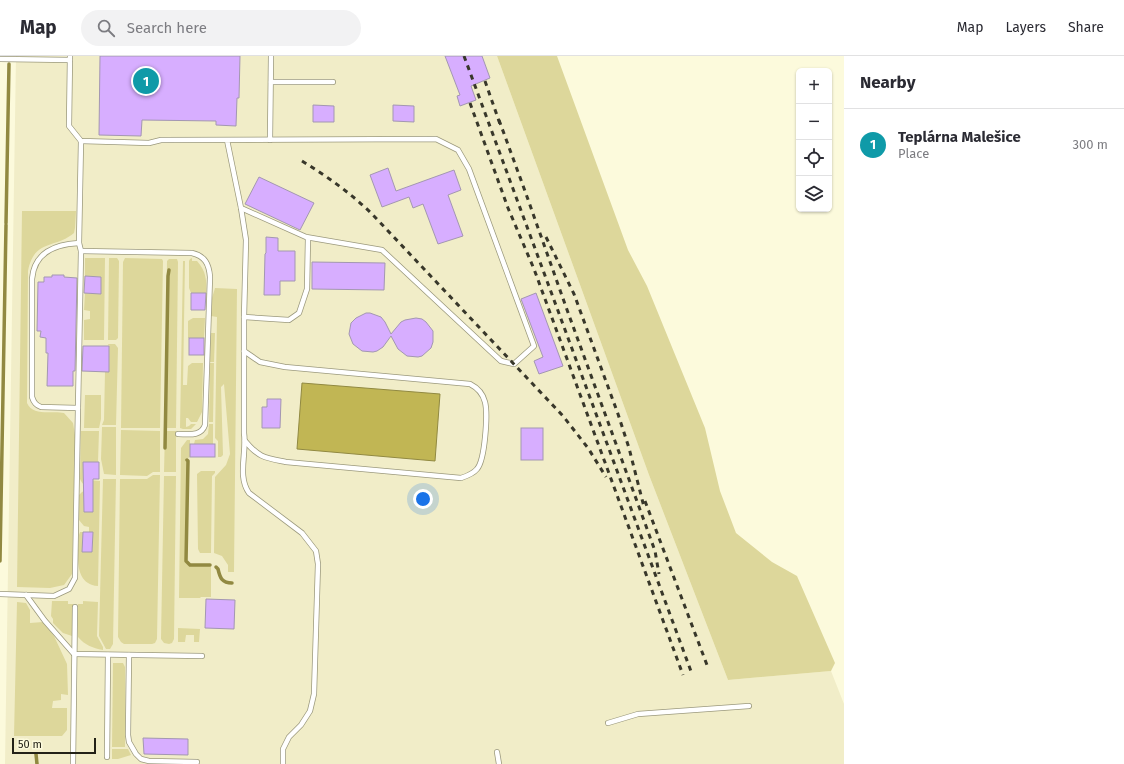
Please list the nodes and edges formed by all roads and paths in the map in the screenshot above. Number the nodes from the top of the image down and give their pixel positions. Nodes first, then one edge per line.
1 (271, 56) edge
2 (70, 58) edge
3 (0, 59) edge
4 (271, 82) junction
5 (333, 82) dead end
6 (227, 140) junction
7 (270, 140) junction
8 (81, 141) junction
9 (241, 208) junction
10 (308, 238) junction
11 (79, 243) junction
12 (81, 251) junction
13 (244, 317) junction
14 (244, 351) junction
15 (78, 408) junction
16 (178, 434) dead end
17 (245, 441) junction
18 (0, 594) edge
19 (26, 595) junction
20 (75, 607) dead end
21 (74, 654) junction
22 (108, 655) junction
23 (129, 655) junction
24 (202, 656) dead end
25 (749, 706) dead end
26 (608, 723) dead end
27 (497, 752) dead end
28 (107, 757) dead end
29 (197, 762) dead end
30 (73, 764) edge
31 (283, 764) edge
32 (499, 764) edge

1 - 4 lane
2 - 3 lane
2 - 8 lane
4 - 5 lane
4 - 7 lane
6 - 7 lane
6 - 8 lane
6 - 9 lane
7 - 10 lane
8 - 11 lane
9 - 10 lane
9 - 13 lane
10 - 13 lane
11 - 12 lane
11 - 15 lane
12 - 15 lane
12 - 16 lane
13 - 14 lane
14 - 17 lane
14 - 17 lane
15 - 19 lane
17 - 31 lane
18 - 19 lane
19 - 21 lane
20 - 21 lane
21 - 22 lane
21 - 30 lane
22 - 23 lane
22 - 28 lane
23 - 24 lane
23 - 29 lane
25 - 26 lane
27 - 32 lane

